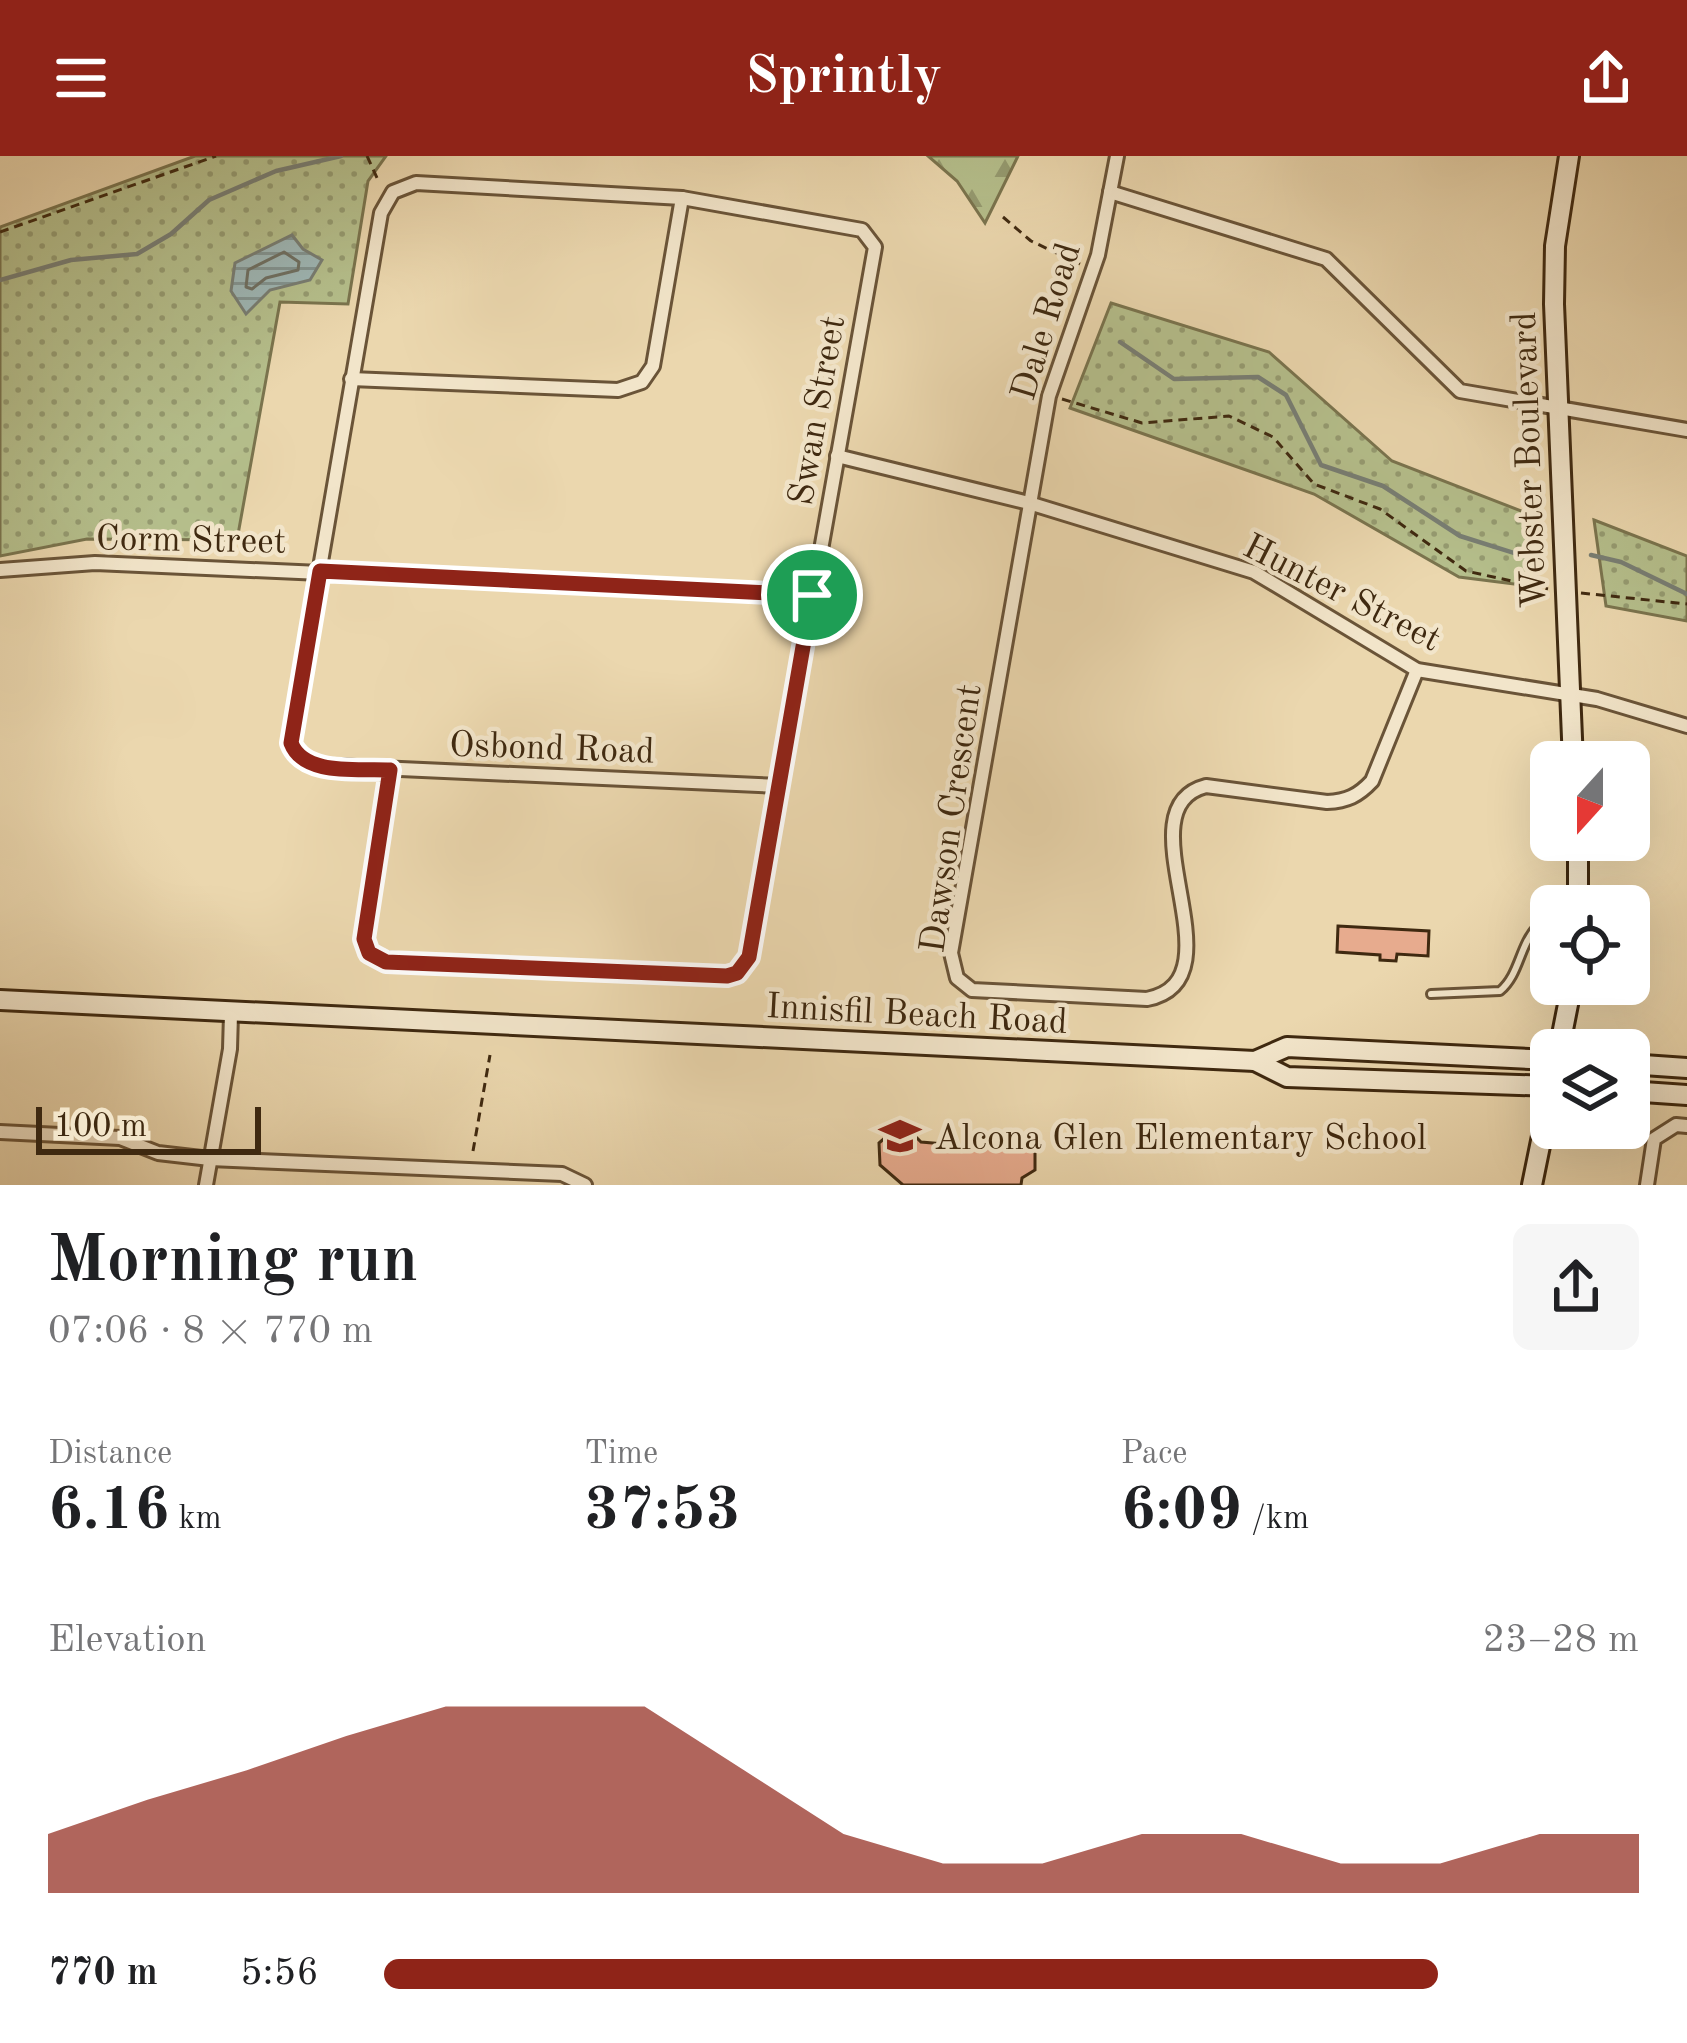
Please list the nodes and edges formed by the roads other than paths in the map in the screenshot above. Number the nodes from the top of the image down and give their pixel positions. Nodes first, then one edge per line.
1 (1118, 156) edge
2 (1569, 156) edge
3 (1111, 192) junction
4 (682, 198) junction
5 (351, 379) junction
6 (1558, 408) junction
7 (1687, 430) edge
8 (837, 456) junction
9 (1030, 503) junction
10 (0, 570) edge
11 (320, 571) junction
12 (812, 595) junction
13 (1417, 670) junction
14 (1568, 695) junction
15 (1687, 726) edge
16 (1571, 741) edge
17 (390, 770) junction
18 (780, 786) junction
19 (1530, 934) edge
20 (1431, 994) dead end
21 (0, 1000) edge
22 (231, 1014) junction
23 (1530, 1059) edge
24 (1255, 1061) junction
25 (1650, 1065) edge
26 (1687, 1068) edge
27 (1530, 1088) edge
28 (1650, 1092) edge
29 (1687, 1094) edge
30 (1687, 1126) edge
31 (0, 1132) edge
32 (1539, 1149) edge
33 (210, 1159) junction
34 (206, 1185) edge
35 (585, 1185) edge
36 (1532, 1185) edge
37 (1647, 1185) edge

1 - 3 street, Dale Road
2 - 6 main road, Webster Boulevard
3 - 6 street
3 - 9 street, Dale Road
4 - 5 street
4 - 5 street, Swan Street
4 - 8 street, Swan Street
5 - 11 street, Swan Street
6 - 7 street
6 - 14 main road, Webster Boulevard
8 - 9 street, Hunter Street
8 - 12 street, Swan Street
9 - 13 street, Hunter Street
9 - 13 street, Dawson Crescent
10 - 11 street, Corm Street
11 - 12 street, Corm Street
11 - 17 street, Osbond Road
12 - 18 street, Swan Street
13 - 14 street, Hunter Street
14 - 15 street, Hunter Street
14 - 16 main road, Webster Boulevard
17 - 18 street, Osbond Road
17 - 18 street, Swan Street
19 - 20 lane
21 - 22 main road, Innisfil Beach Road
22 - 24 main road, Innisfil Beach Road
22 - 33 street
23 - 24 main road, Innisfil Beach Road
24 - 27 main road, Innisfil Beach Road
25 - 26 main road
28 - 29 main road
30 - 37 street
31 - 33 street
32 - 36 main road
33 - 34 street
33 - 35 street

